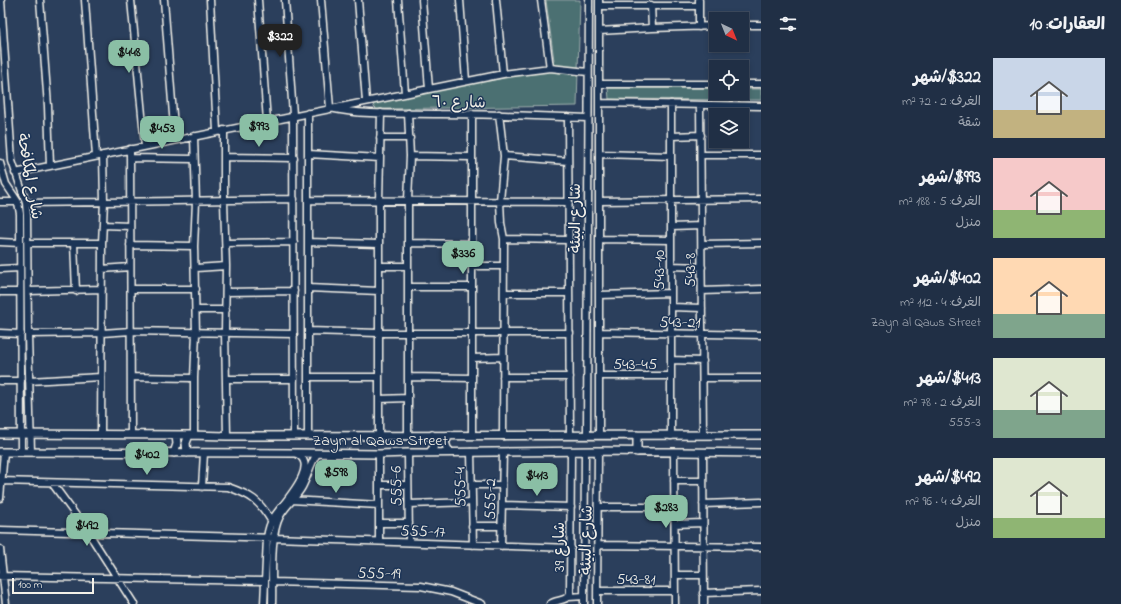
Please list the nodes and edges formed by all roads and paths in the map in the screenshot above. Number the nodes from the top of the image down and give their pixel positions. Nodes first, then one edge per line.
1 (1, 0) edge
2 (40, 0) edge
3 (85, 0) edge
4 (131, 0) edge
5 (164, 0) edge
6 (210, 0) edge
7 (258, 0) edge
8 (285, 0) edge
9 (321, 0) edge
10 (358, 0) edge
11 (398, 0) edge
12 (422, 0) edge
13 (460, 0) edge
14 (496, 0) edge
15 (541, 0) edge
16 (589, 0) edge
17 (599, 3) edge
18 (699, 3) edge
19 (651, 5) junction
20 (749, 25) edge
21 (761, 25) edge
22 (709, 26) edge
23 (699, 27) junction
24 (652, 28) junction
25 (599, 31) junction
26 (550, 68) junction
27 (588, 72) junction
28 (503, 74) junction
29 (466, 81) junction
30 (599, 84) junction
31 (709, 84) edge
32 (749, 84) edge
33 (761, 84) edge
34 (429, 89) junction
35 (405, 93) junction
36 (366, 101) junction
37 (599, 103) junction
38 (671, 104) junction
39 (700, 105) junction
40 (761, 106) edge
41 (330, 108) junction
42 (308, 112) junction
43 (381, 113) junction
44 (408, 114) junction
45 (472, 114) junction
46 (499, 114) junction
47 (293, 115) junction
48 (568, 117) junction
49 (588, 118) junction
50 (267, 121) junction
51 (224, 130) junction
52 (217, 131) junction
53 (701, 135) junction
54 (194, 136) junction
55 (671, 136) junction
56 (380, 138) junction
57 (410, 138) junction
58 (175, 140) junction
59 (145, 146) junction
60 (130, 149) junction
61 (308, 154) junction
62 (599, 154) junction
63 (701, 155) junction
64 (761, 155) edge
65 (99, 156) junction
66 (410, 156) junction
67 (504, 156) junction
68 (671, 156) junction
69 (224, 157) junction
70 (472, 157) junction
71 (130, 158) junction
72 (294, 158) junction
73 (380, 158) junction
74 (194, 159) junction
75 (568, 160) junction
76 (0, 163) edge
77 (50, 166) junction
78 (15, 173) junction
79 (2, 177) edge
80 (587, 181) junction
81 (599, 181) junction
82 (294, 199) junction
83 (761, 199) edge
84 (308, 200) junction
85 (408, 200) junction
86 (472, 200) junction
87 (701, 200) junction
88 (130, 201) junction
89 (224, 201) junction
90 (379, 201) junction
91 (500, 201) junction
92 (599, 201) junction
93 (671, 201) junction
94 (0, 202) edge
95 (18, 202) junction
96 (104, 202) junction
97 (196, 202) junction
98 (569, 202) junction
99 (26, 203) junction
100 (103, 225) junction
101 (130, 226) junction
102 (701, 226) junction
103 (671, 227) junction
104 (504, 239) junction
105 (599, 239) junction
106 (569, 240) junction
107 (671, 240) junction
108 (0, 242) edge
109 (294, 242) junction
110 (308, 242) junction
111 (20, 243) junction
112 (28, 243) junction
113 (74, 243) junction
114 (102, 243) junction
115 (226, 243) junction
116 (761, 243) edge
117 (379, 244) junction
118 (408, 244) junction
119 (472, 244) junction
120 (702, 244) junction
121 (130, 245) junction
122 (194, 246) junction
123 (226, 266) junction
124 (379, 266) junction
125 (408, 266) junction
126 (472, 266) junction
127 (504, 266) junction
128 (671, 266) junction
129 (130, 267) junction
130 (702, 267) junction
131 (20, 268) junction
132 (102, 268) junction
133 (196, 268) junction
134 (0, 269) edge
135 (308, 271) junction
136 (294, 272) junction
137 (408, 287) junction
138 (472, 287) junction
139 (308, 288) junction
140 (102, 289) junction
141 (130, 289) junction
142 (196, 289) junction
143 (761, 289) edge
144 (76, 290) junction
145 (28, 291) junction
146 (294, 291) junction
147 (379, 291) junction
148 (702, 291) junction
149 (0, 292) edge
150 (20, 292) junction
151 (226, 292) junction
152 (504, 293) junction
153 (569, 293) junction
154 (671, 293) junction
155 (599, 295) junction
156 (671, 307) junction
157 (702, 308) junction
158 (196, 310) junction
159 (226, 310) junction
160 (131, 331) junction
161 (308, 331) junction
162 (225, 332) junction
163 (408, 332) junction
164 (599, 332) junction
165 (0, 333) edge
166 (102, 333) junction
167 (196, 333) junction
168 (379, 333) junction
169 (472, 333) junction
170 (504, 333) junction
171 (570, 333) junction
172 (671, 333) junction
173 (21, 334) junction
174 (28, 334) junction
175 (294, 334) junction
176 (702, 334) junction
177 (761, 335) edge
178 (504, 357) junction
179 (472, 358) junction
180 (671, 360) junction
181 (703, 361) junction
182 (599, 376) junction
183 (671, 376) junction
184 (101, 377) junction
185 (308, 377) junction
186 (379, 377) junction
187 (408, 377) junction
188 (503, 377) junction
189 (570, 377) junction
190 (131, 378) junction
191 (194, 378) junction
192 (472, 378) junction
193 (703, 378) junction
194 (761, 378) edge
195 (226, 379) junction
196 (294, 379) junction
197 (0, 381) edge
198 (21, 381) junction
199 (29, 381) junction
200 (408, 398) junction
201 (379, 399) junction
202 (0, 434) edge
203 (21, 434) junction
204 (30, 434) junction
205 (101, 434) junction
206 (131, 434) junction
207 (176, 435) junction
208 (192, 435) junction
209 (379, 435) junction
210 (408, 435) junction
211 (432, 435) junction
212 (450, 435) junction
213 (472, 435) junction
214 (587, 435) junction
215 (599, 435) junction
216 (637, 435) junction
217 (703, 435) junction
218 (761, 435) edge
219 (227, 436) junction
220 (294, 436) junction
221 (308, 436) junction
222 (503, 436) junction
223 (570, 436) junction
224 (671, 436) junction
225 (598, 451) junction
226 (2, 452) edge
227 (21, 452) junction
228 (31, 452) junction
229 (295, 452) junction
230 (430, 452) junction
231 (450, 452) junction
232 (471, 452) junction
233 (503, 452) junction
234 (571, 452) junction
235 (585, 452) junction
236 (637, 452) junction
237 (174, 453) junction
238 (187, 453) junction
239 (204, 453) junction
240 (408, 453) junction
241 (674, 453) junction
242 (703, 453) junction
243 (761, 453) edge
244 (317, 454) junction
245 (379, 454) junction
246 (1, 481) edge
247 (674, 481) junction
248 (703, 481) junction
249 (52, 483) junction
250 (379, 485) junction
251 (408, 485) junction
252 (472, 485) junction
253 (502, 485) junction
254 (202, 487) junction
255 (0, 498) edge
256 (291, 500) junction
257 (472, 502) junction
258 (761, 502) edge
259 (409, 504) junction
260 (703, 504) junction
261 (379, 505) junction
262 (502, 505) junction
263 (571, 507) junction
264 (598, 507) junction
265 (674, 507) junction
266 (274, 522) junction
267 (379, 523) junction
268 (409, 523) junction
269 (703, 523) junction
270 (675, 524) junction
271 (472, 526) junction
272 (501, 526) junction
273 (0, 530) edge
274 (88, 532) junction
275 (270, 538) junction
276 (379, 541) junction
277 (409, 542) junction
278 (473, 545) junction
279 (501, 546) junction
280 (598, 546) junction
281 (675, 546) junction
282 (703, 547) junction
283 (571, 548) junction
284 (761, 548) edge
285 (0, 549) edge
286 (675, 574) junction
287 (703, 575) junction
288 (2, 576) edge
289 (117, 578) junction
290 (265, 581) junction
291 (273, 582) junction
292 (597, 591) junction
293 (675, 591) junction
294 (761, 591) edge
295 (704, 593) junction
296 (584, 596) junction
297 (569, 597) junction
298 (6, 604) edge
299 (134, 604) edge
300 (264, 604) edge
301 (272, 604) edge
302 (482, 604) edge
303 (550, 604) edge
304 (584, 604) edge
305 (597, 604) edge
306 (675, 604) edge
307 (704, 604) edge

1 - 78 street, شارع المكافحة
2 - 77 street
3 - 65 street
4 - 59 street
5 - 58 street
6 - 52 street
7 - 50 street
8 - 47 street
9 - 41 street
10 - 36 street
11 - 35 street
12 - 34 street
13 - 29 street
14 - 28 street
15 - 26 street
16 - 27 street, شارع البيئة
17 - 19 street
17 - 25 street, شارع البيئة
18 - 19 street
18 - 23 street
19 - 24 street
20 - 21 street
22 - 23 street
23 - 24 street
24 - 25 street
25 - 30 street, شارع البيئة
26 - 27 street
26 - 28 street
27 - 49 street, شارع البيئة
28 - 29 street
29 - 34 street
30 - 31 street
30 - 37 street, شارع البيئة
32 - 33 street
34 - 35 street
35 - 36 street
36 - 41 street
37 - 38 street
37 - 62 street, شارع البيئة
38 - 39 street
38 - 55 street, 543-10
39 - 40 street
39 - 53 street, 543-8
41 - 42 street
41 - 43 street, شارع ٦٠
42 - 47 street
42 - 61 street
43 - 44 street, شارع ٦٠
43 - 56 street
44 - 45 street, شارع ٦٠
44 - 57 street
45 - 46 street, شارع ٦٠
45 - 70 street
46 - 48 street, شارع ٦٠
46 - 67 street
47 - 50 street
47 - 72 street
48 - 49 street, شارع ٦٠
48 - 75 street
49 - 80 street, شارع البيئة
50 - 51 street
51 - 52 street
51 - 69 street
52 - 54 street
53 - 55 street
53 - 63 street, 543-8
54 - 58 street
54 - 74 street
55 - 68 street, 543-10
56 - 57 street
56 - 73 street
57 - 66 street
58 - 59 street
59 - 60 street
60 - 65 street
60 - 71 street
61 - 73 street
61 - 84 street
62 - 68 street
62 - 81 street, شارع البيئة
63 - 64 street
63 - 87 street, 543-8
65 - 77 street
65 - 96 street
66 - 70 street
66 - 85 street
67 - 75 street
67 - 91 street
68 - 93 street, 543-10
69 - 72 street
69 - 89 street
70 - 86 street
71 - 74 street
71 - 88 street
72 - 82 street
73 - 90 street
74 - 97 street
75 - 98 street
76 - 79 street, شارع المكافحة
77 - 78 street
78 - 99 street, شارع المكافحة
79 - 95 street, شارع المكافحة
80 - 81 street
80 - 214 street, شارع البيئة
81 - 92 street, شارع البيئة
82 - 89 street
82 - 109 street
83 - 87 street
84 - 90 street
84 - 110 street
85 - 86 street
85 - 90 street
85 - 118 street
86 - 91 street
86 - 119 street
87 - 93 street
87 - 102 street, 543-8
88 - 96 street
88 - 97 street
88 - 101 street
89 - 97 street
89 - 115 street
90 - 117 street
91 - 98 street
91 - 104 street
92 - 93 street
92 - 105 street, شارع البيئة
93 - 103 street, 543-10
94 - 95 street
95 - 111 street, شارع المكافحة
96 - 99 street
96 - 100 street
97 - 122 street
98 - 106 street
99 - 112 street, شارع المكافحة
100 - 101 street
100 - 114 street
101 - 121 street
102 - 103 street
102 - 120 street, 543-8
103 - 107 street, 543-10
104 - 106 street
104 - 127 street
105 - 107 street
105 - 155 street, شارع البيئة
106 - 153 street
107 - 128 street, 543-10
108 - 111 street
109 - 115 street
109 - 136 street
110 - 117 street
110 - 135 street
111 - 131 street, شارع المكافحة
112 - 113 street
112 - 145 street, شارع المكافحة
113 - 114 street
113 - 144 street
114 - 132 street
115 - 123 street
116 - 120 street
117 - 124 street
118 - 119 street
118 - 125 street
119 - 126 street
120 - 130 street, 543-8
121 - 122 street
121 - 129 street
122 - 133 street
123 - 133 street
123 - 151 street
124 - 125 street
124 - 147 street
125 - 137 street
126 - 127 street
126 - 138 street
127 - 152 street
128 - 130 street
128 - 154 street, 543-10
129 - 132 street
129 - 141 street
130 - 148 street, 543-8
131 - 134 street
131 - 150 street, شارع المكافحة
132 - 140 street
133 - 142 street
135 - 136 street
135 - 139 street
136 - 146 street
137 - 138 street
137 - 163 street
138 - 169 street
139 - 147 street
139 - 161 street
140 - 144 street
140 - 166 street
141 - 142 street
141 - 160 street
142 - 158 street
143 - 148 street
144 - 145 street
145 - 174 street, شارع المكافحة
146 - 151 street
146 - 175 street
147 - 168 street
148 - 157 street, 543-8
149 - 150 street
150 - 173 street, شارع المكافحة
151 - 159 street
152 - 153 street
152 - 170 street
153 - 171 street
154 - 155 street
154 - 156 street, 543-10
155 - 164 street, شارع البيئة
156 - 157 street
156 - 172 street, 543-10
157 - 176 street, 543-8
158 - 159 street
158 - 167 street
159 - 162 street
160 - 166 street
160 - 167 street
160 - 190 street
161 - 168 street
161 - 185 street
162 - 167 street
162 - 175 street
162 - 195 street
163 - 168 street
163 - 169 street
163 - 187 street
164 - 172 street, 543-21
164 - 182 street, شارع البيئة
165 - 173 street
166 - 174 street
166 - 184 street
167 - 191 street
168 - 186 street
169 - 170 street
169 - 179 street
170 - 171 street
170 - 178 street
171 - 189 street
172 - 176 street, 543-21
172 - 180 street, 543-10
173 - 198 street, شارع المكافحة
174 - 199 street, شارع المكافحة
175 - 196 street
176 - 177 street, 543-21
176 - 181 street, 543-8
178 - 179 street
178 - 188 street
179 - 192 street
180 - 181 street
180 - 183 street, 543-10
181 - 193 street, 543-8
182 - 183 street, 543-45
182 - 215 street, شارع البيئة
183 - 224 street, 543-10
184 - 199 street
184 - 205 street
185 - 186 street
185 - 221 street
186 - 201 street
187 - 192 street
187 - 200 street
188 - 189 street
188 - 222 street
189 - 223 street
190 - 191 street
190 - 206 street
191 - 208 street
192 - 213 street
193 - 194 street
193 - 217 street, 543-8
195 - 196 street
195 - 219 street
196 - 220 street
197 - 198 street
198 - 203 street, شارع المكافحة
199 - 204 street, شارع المكافحة
200 - 201 street
200 - 210 street
201 - 209 street
202 - 203 main road, Zayn al Qaws Street
203 - 204 main road, Zayn al Qaws Street
203 - 227 street, شارع المكافحة
204 - 205 main road, Zayn al Qaws Street
204 - 228 street, شارع المكافحة
205 - 206 main road, Zayn al Qaws Street
206 - 207 main road, Zayn al Qaws Street
207 - 208 main road, Zayn al Qaws Street
207 - 237 main road
208 - 219 main road, Zayn al Qaws Street
208 - 238 main road
209 - 210 main road, Zayn al Qaws Street
209 - 221 main road, Zayn al Qaws Street
210 - 211 main road, Zayn al Qaws Street
211 - 212 main road, Zayn al Qaws Street
211 - 230 main road
212 - 213 main road, Zayn al Qaws Street
212 - 231 main road
213 - 222 main road, Zayn al Qaws Street
214 - 215 main road, Zayn al Qaws Street
214 - 223 main road, Zayn al Qaws Street
215 - 216 main road, Zayn al Qaws Street
216 - 224 main road, Zayn al Qaws Street
216 - 236 main road
217 - 218 main road, Zayn al Qaws Street
217 - 224 main road, Zayn al Qaws Street
219 - 220 main road, Zayn al Qaws Street
220 - 221 main road, Zayn al Qaws Street
222 - 223 main road, Zayn al Qaws Street
225 - 235 main road, Zayn al Qaws Street
225 - 236 main road, Zayn al Qaws Street
225 - 264 street, شارع البيئة
226 - 227 main road, Zayn al Qaws Street
226 - 246 street
227 - 228 main road, Zayn al Qaws Street
228 - 237 main road, Zayn al Qaws Street
229 - 239 main road, Zayn al Qaws Street
229 - 244 main road, Zayn al Qaws Street
229 - 256 street
230 - 231 main road, Zayn al Qaws Street
230 - 240 main road, Zayn al Qaws Street
231 - 232 main road, Zayn al Qaws Street
232 - 233 main road, Zayn al Qaws Street
232 - 252 street, 555-4
233 - 234 main road, Zayn al Qaws Street
233 - 253 street, 555-2
234 - 235 main road, Zayn al Qaws Street
234 - 263 street, شارع 39
235 - 296 street, شارع البيئة
236 - 241 main road, Zayn al Qaws Street
237 - 238 main road, Zayn al Qaws Street
238 - 239 main road, Zayn al Qaws Street
239 - 254 street
240 - 245 main road, Zayn al Qaws Street
240 - 251 street, 555-6
241 - 242 main road, Zayn al Qaws Street
241 - 247 street
242 - 243 main road, Zayn al Qaws Street
242 - 248 street
244 - 245 main road, Zayn al Qaws Street
244 - 256 street
245 - 250 street
246 - 249 street
246 - 255 street
247 - 248 street
247 - 265 street
248 - 260 street
249 - 254 street
249 - 274 street
250 - 251 street
250 - 261 street
251 - 259 street, 555-6
252 - 253 street
252 - 257 street, 555-4
253 - 262 street, 555-2
254 - 266 street
256 - 261 street
256 - 266 street
257 - 259 street
257 - 271 street, 555-4
258 - 260 street
259 - 268 street, 555-6
260 - 269 street
261 - 267 street
262 - 263 street
262 - 272 street, 555-2
263 - 283 street, شارع 39
264 - 265 street
264 - 280 street, شارع البيئة
265 - 270 street
266 - 275 street
267 - 268 street
267 - 276 street
268 - 277 street, 555-6
269 - 270 street
269 - 282 street
270 - 281 street
271 - 272 street
271 - 278 street, 555-4
272 - 279 street, 555-2
273 - 274 street, 555-17
274 - 275 street, 555-17
274 - 289 street
275 - 276 street, 555-17
275 - 290 street
275 - 291 street
276 - 277 street, 555-17
277 - 278 street, 555-17
278 - 279 street, 555-17
279 - 283 street, 555-17
280 - 281 street
280 - 292 street, شارع البيئة
281 - 282 street
281 - 286 street
282 - 284 street
282 - 287 street
283 - 297 street, شارع 39
285 - 288 street
286 - 287 street
286 - 293 street
287 - 295 street
288 - 289 street
288 - 298 street
289 - 290 street
289 - 299 street
290 - 300 street
291 - 301 street
291 - 302 street, 555-19
292 - 293 street, 543-81
292 - 305 street, شارع البيئة
293 - 306 street
294 - 295 street
295 - 307 street
296 - 297 street
296 - 304 street, شارع البيئة
297 - 303 street

